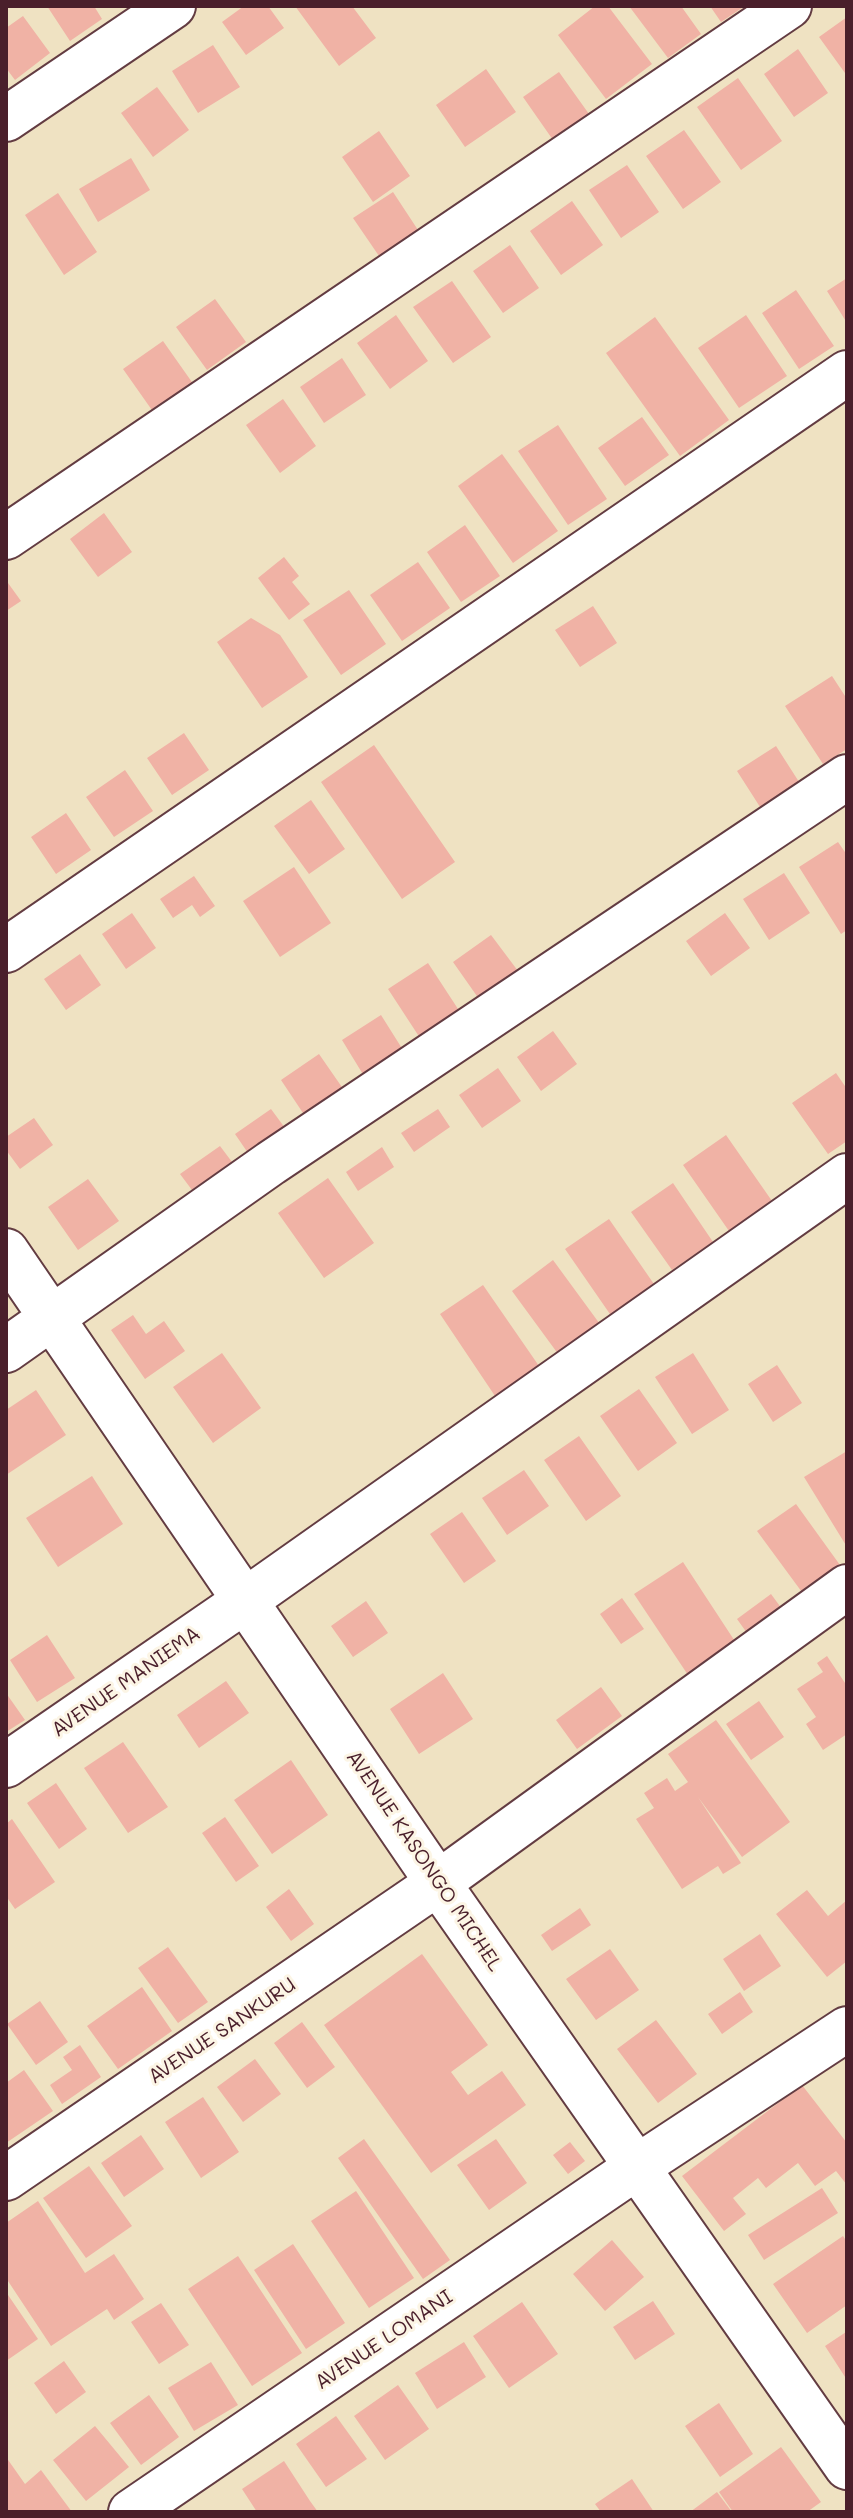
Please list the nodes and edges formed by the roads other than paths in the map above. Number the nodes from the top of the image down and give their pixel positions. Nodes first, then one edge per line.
1 (173, 6) edge
2 (789, 6) edge
3 (6, 119) edge
4 (847, 373) edge
5 (6, 537) edge
6 (847, 777) edge
7 (6, 950) edge
8 (847, 1176) edge
9 (6, 1251) edge
10 (52, 1317) junction
11 (6, 1350) edge
12 (847, 1587) edge
13 (246, 1600) junction
14 (6, 1765) edge
15 (438, 1883) junction
16 (847, 2029) edge
17 (637, 2167) junction
18 (6, 2178) edge
19 (847, 2467) edge
20 (131, 2512) edge

1 - 3 street
2 - 5 street
4 - 7 street
6 - 10 street
8 - 13 street, AVENUE MANIEMA
9 - 10 street, AVENUE KASONGO MICHEL
10 - 11 street
10 - 13 street, AVENUE KASONGO MICHEL
12 - 15 street, AVENUE SANKURU
13 - 14 street, AVENUE MANIEMA
13 - 15 street, AVENUE KASONGO MICHEL
15 - 17 street, AVENUE KASONGO MICHEL
15 - 18 street, AVENUE SANKURU
16 - 17 street, AVENUE LOMANI
17 - 19 street, AVENUE KASONGO MICHEL
17 - 20 street, AVENUE LOMANI

